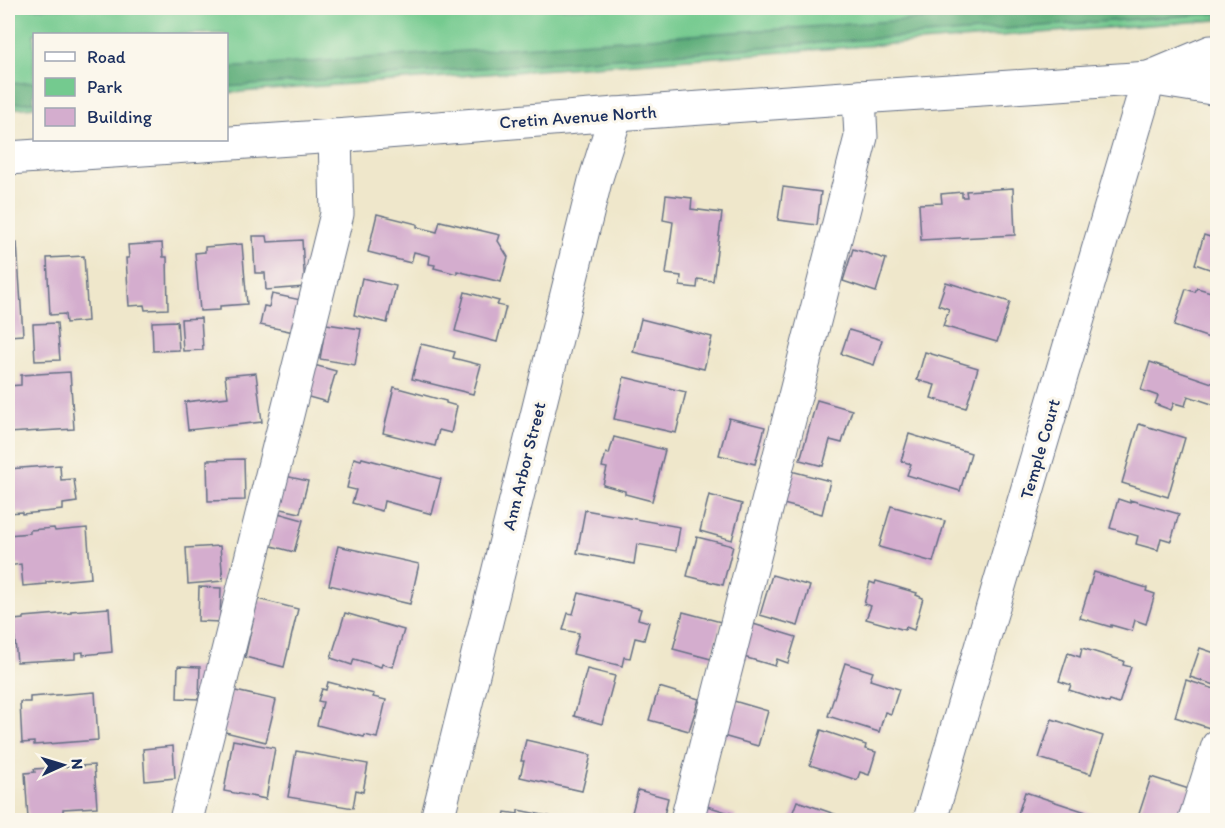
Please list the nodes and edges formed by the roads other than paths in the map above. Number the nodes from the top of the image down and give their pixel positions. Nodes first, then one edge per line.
1 (1218, 52) edge
2 (1149, 78) junction
3 (1218, 89) edge
4 (859, 97) junction
5 (616, 114) junction
6 (335, 136) junction
7 (8, 158) edge
8 (1218, 746) edge
9 (187, 820) edge
10 (437, 820) edge
11 (687, 820) edge
12 (930, 820) edge
13 (1195, 820) edge

1 - 2 street, Cretin Avenue North
2 - 3 street, Cretin Avenue North
2 - 4 street, Cretin Avenue North
2 - 12 street, Temple Court
4 - 5 street, Cretin Avenue North
4 - 11 street
5 - 6 street, Cretin Avenue North
5 - 10 street, Ann Arbor Street
6 - 7 street, Cretin Avenue North
6 - 9 street
8 - 13 street

